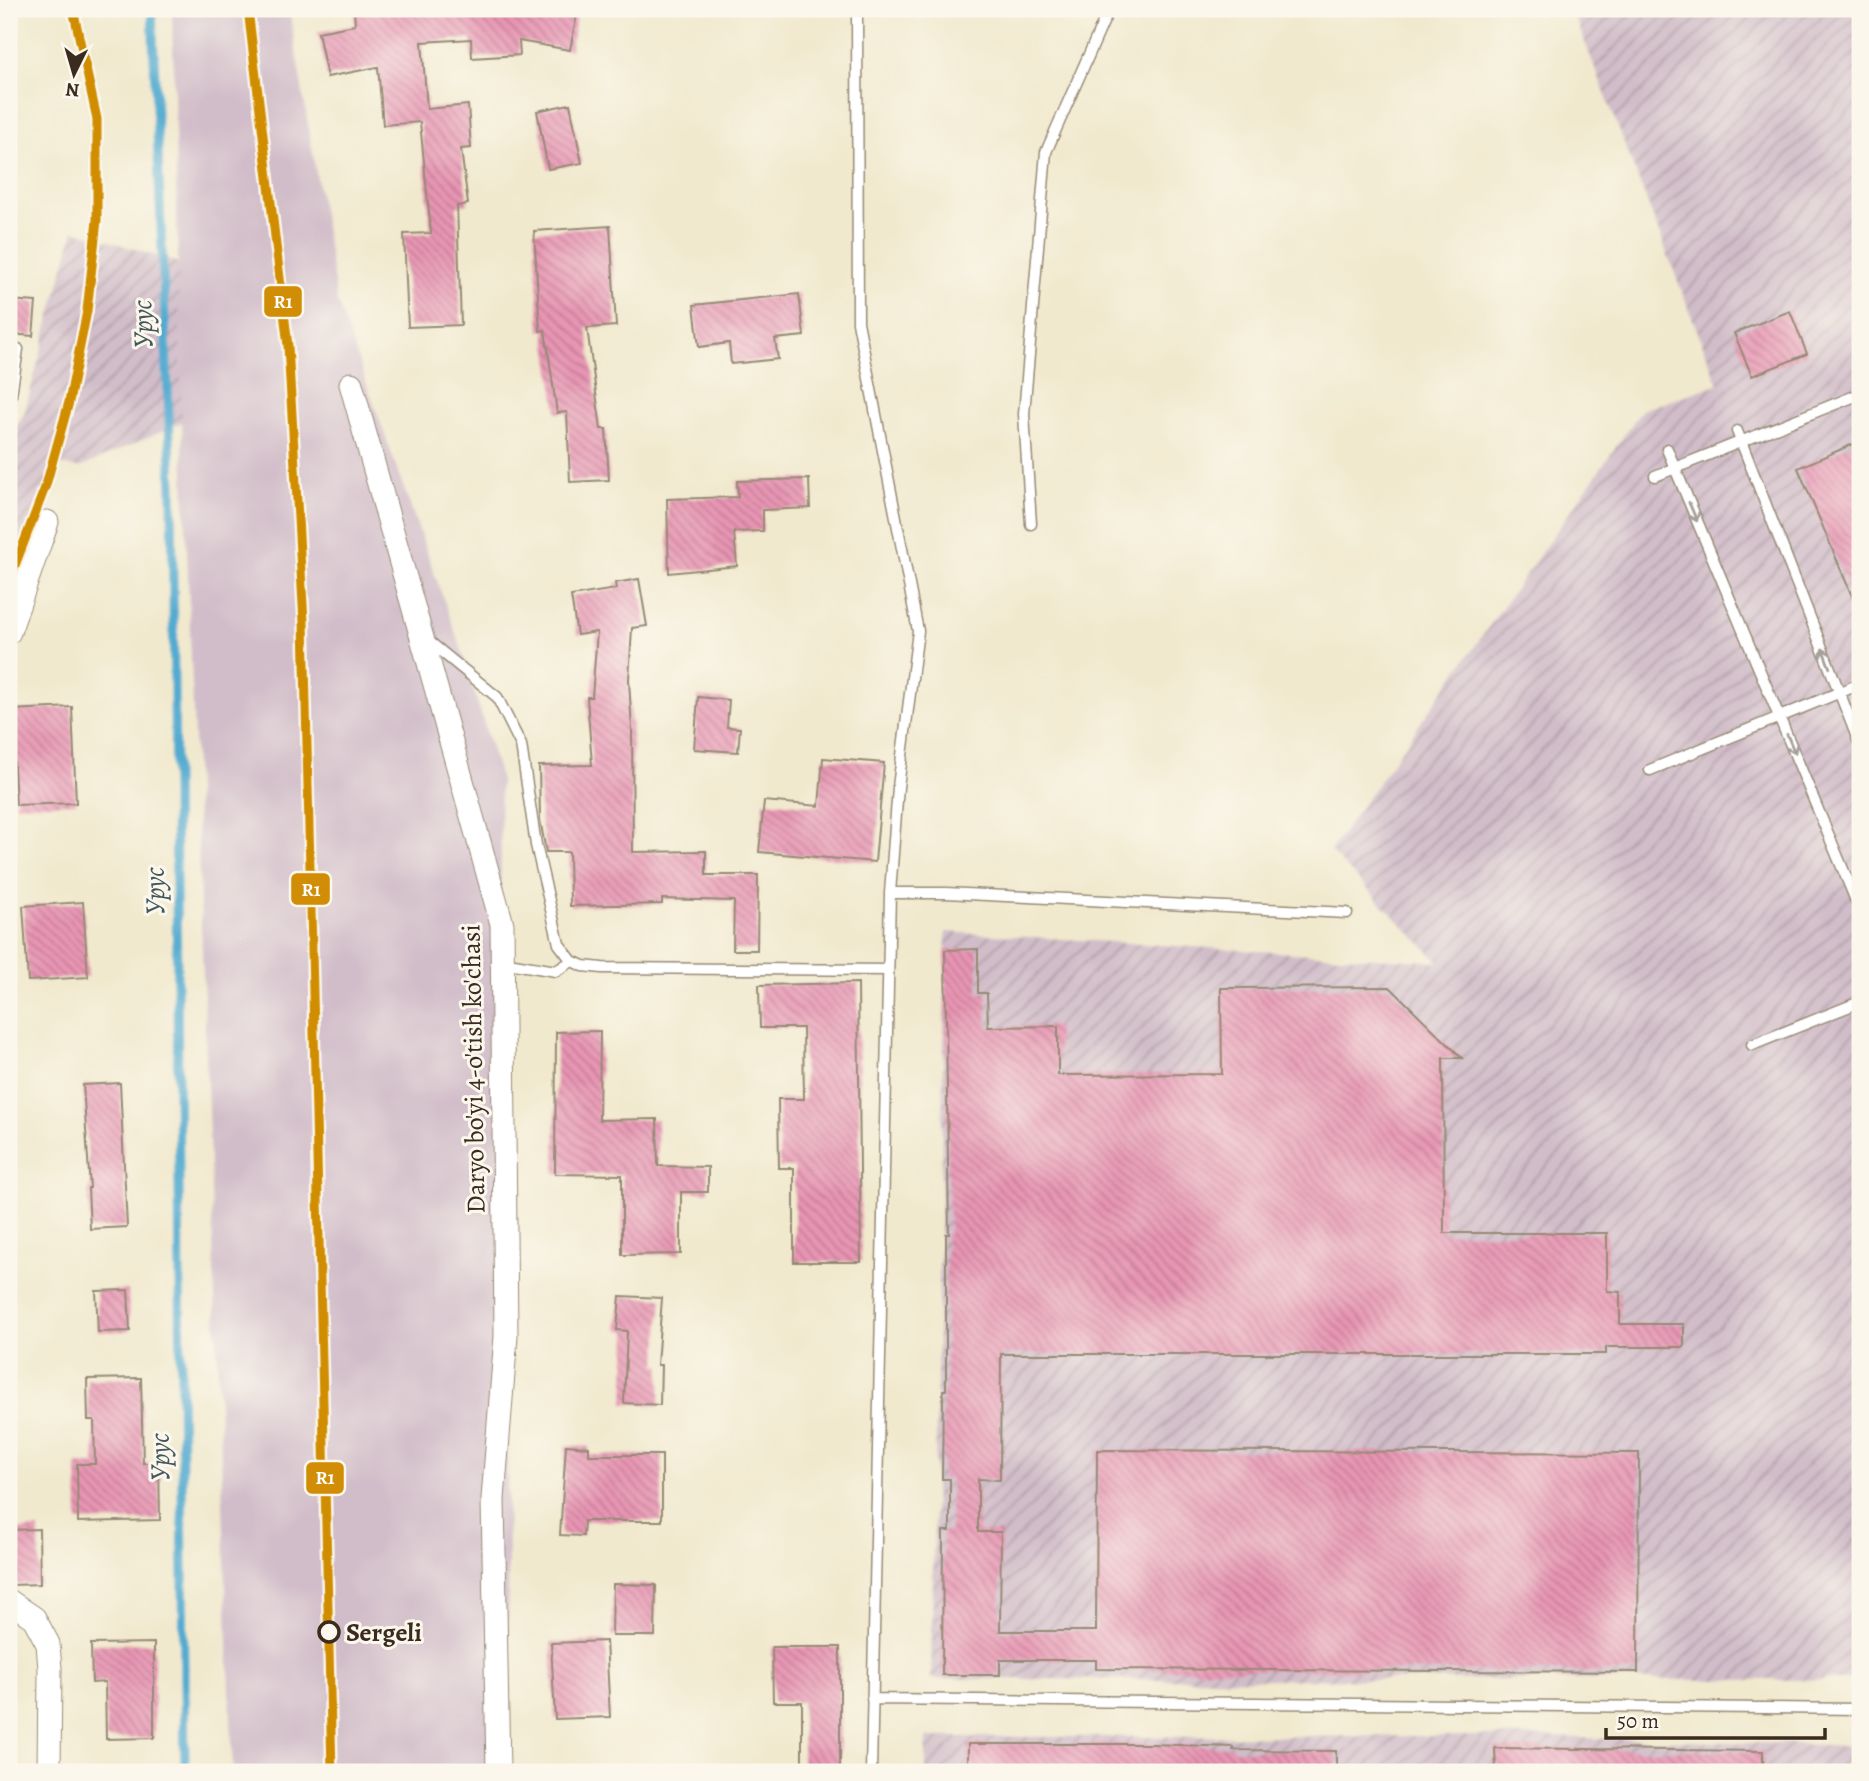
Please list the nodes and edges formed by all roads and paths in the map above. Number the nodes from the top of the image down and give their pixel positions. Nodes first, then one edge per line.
1 (857, 9) edge
2 (1109, 9) edge
3 (18, 349) dead end
4 (351, 384) dead end
5 (1860, 394) edge
6 (9, 408) edge
7 (1739, 436) junction
8 (1667, 449) dead end
9 (1675, 468) junction
10 (1655, 476) dead end
11 (47, 522) dead end
12 (1031, 524) dead end
13 (9, 632) edge
14 (421, 634) junction
15 (1860, 684) edge
16 (1840, 692) junction
17 (1779, 717) junction
18 (1860, 745) edge
19 (1650, 770) dead end
20 (890, 893) junction
21 (1860, 910) edge
22 (1347, 913) dead end
23 (572, 961) junction
24 (502, 962) junction
25 (888, 970) junction
26 (1860, 1002) edge
27 (1752, 1045) dead end
28 (9, 1601) edge
29 (872, 1699) junction
30 (1860, 1709) edge
31 (49, 1772) edge
32 (498, 1772) edge
33 (871, 1772) edge

1 - 20 lane
2 - 12 lane
3 - 6 lane
4 - 14 street, Daryo bo'yi 4-o'tish ko'chasi
5 - 7 lane
7 - 9 lane
16 -> 7 lane
8 - 9 lane
9 - 10 lane
9 -> 17 lane
11 - 13 street
14 - 23 lane
14 - 24 street, Daryo bo'yi 4-o'tish ko'chasi
15 - 16 lane
16 - 17 lane
16 - 18 lane
17 - 19 lane
17 -> 21 lane
20 - 22 lane
20 - 25 lane
23 - 24 lane
23 - 25 lane
24 - 32 street, Daryo bo'yi 4-o'tish ko'chasi
25 - 29 lane
26 - 27 lane
28 - 31 street
29 - 30 lane
29 - 33 lane

